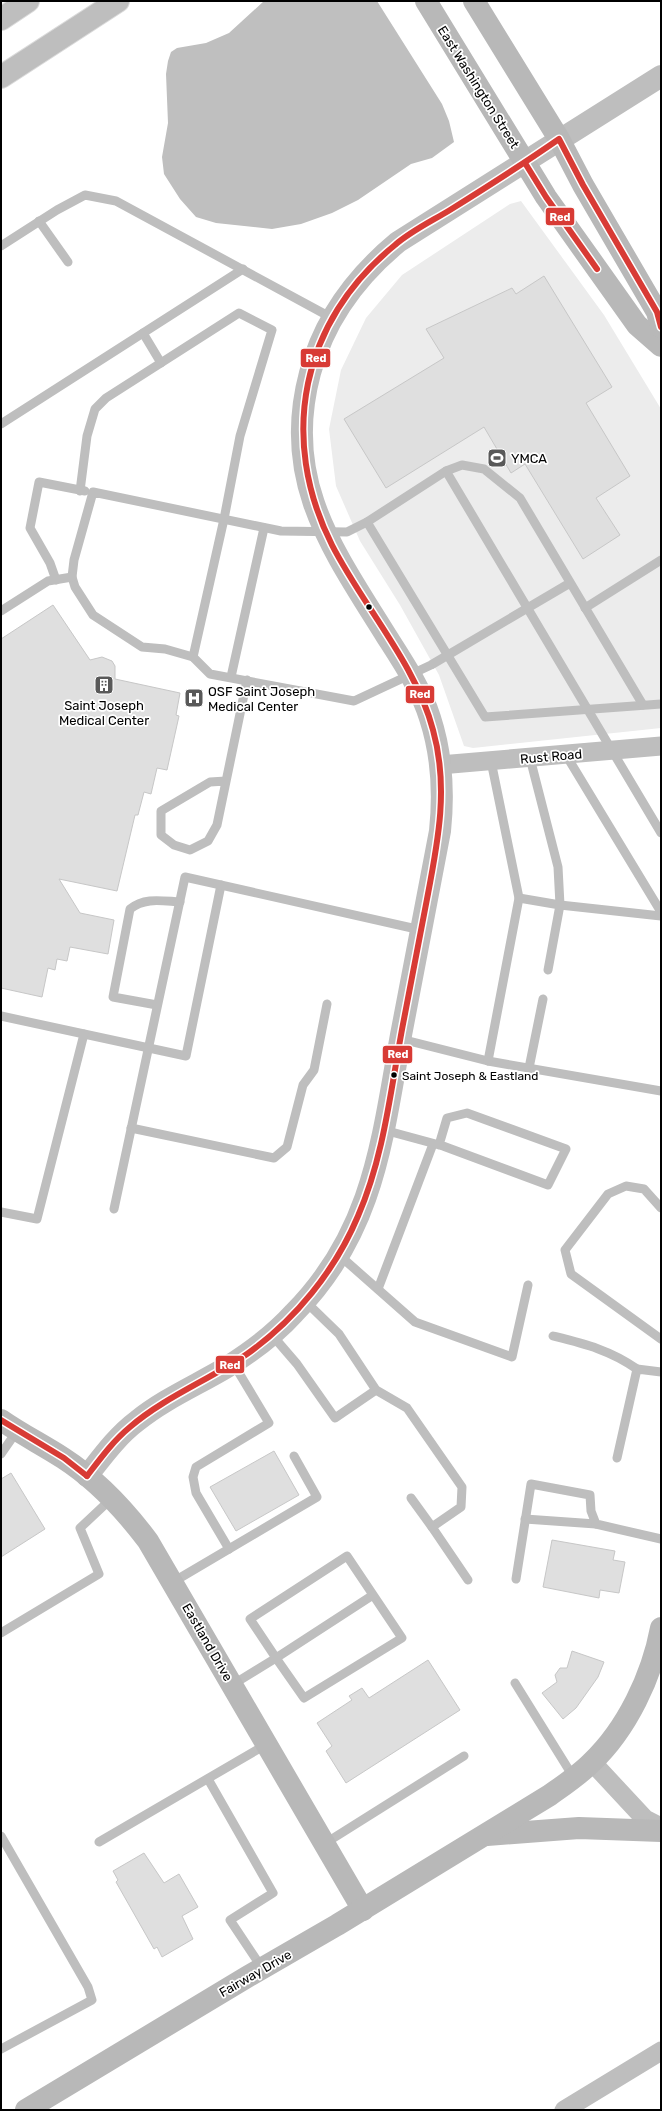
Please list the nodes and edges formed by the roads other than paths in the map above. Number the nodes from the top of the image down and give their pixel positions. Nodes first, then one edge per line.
1 (28, 1) edge
2 (118, 1) edge
3 (426, 1) edge
4 (474, 1) edge
5 (1, 19) edge
6 (661, 76) edge
7 (1, 77) edge
8 (558, 139) junction
9 (525, 163) junction
10 (39, 222) junction
11 (1, 246) edge
12 (68, 262) dead end
13 (243, 269) junction
14 (332, 318) junction
15 (661, 327) edge
16 (143, 333) junction
17 (661, 346) edge
18 (161, 363) junction
19 (1, 424) edge
20 (446, 471) junction
21 (80, 490) junction
22 (93, 492) junction
23 (224, 519) junction
24 (367, 522) junction
25 (264, 528) junction
26 (324, 533) junction
27 (661, 560) edge
28 (72, 577) junction
29 (56, 580) junction
30 (570, 583) junction
31 (528, 608) junction
32 (586, 608) junction
33 (1, 612) edge
34 (448, 656) junction
35 (193, 657) junction
36 (409, 674) junction
37 (232, 677) junction
38 (247, 680) junction
39 (661, 704) edge
40 (644, 705) junction
41 (588, 710) junction
42 (661, 746) edge
43 (612, 751) junction
44 (566, 755) junction
45 (530, 758) junction
46 (491, 761) junction
47 (440, 765) junction
48 (226, 781) junction
49 (661, 833) edge
50 (221, 884) junction
51 (520, 898) junction
52 (180, 902) junction
53 (560, 905) junction
54 (661, 912) edge
55 (661, 916) edge
56 (421, 930) junction
57 (548, 970) dead end
58 (543, 998) dead end
59 (327, 1004) dead end
60 (158, 1005) junction
61 (1, 1016) edge
62 (84, 1034) junction
63 (401, 1039) junction
64 (148, 1049) junction
65 (488, 1061) junction
66 (529, 1068) junction
67 (661, 1091) edge
68 (131, 1128) junction
69 (384, 1130) junction
70 (436, 1144) junction
71 (661, 1208) edge
72 (114, 1209) dead end
73 (1, 1212) edge
74 (339, 1256) junction
75 (528, 1285) dead end
76 (378, 1289) junction
77 (305, 1302) junction
78 (271, 1333) junction
79 (553, 1336) dead end
80 (661, 1339) edge
81 (233, 1363) junction
82 (638, 1369) junction
83 (661, 1372) edge
84 (376, 1390) junction
85 (9, 1426) edge
86 (1, 1454) edge
87 (294, 1456) dead end
88 (617, 1458) dead end
89 (87, 1476) junction
90 (112, 1498) junction
91 (411, 1498) dead end
92 (525, 1519) junction
93 (596, 1524) junction
94 (432, 1527) junction
95 (661, 1539) edge
96 (229, 1549) junction
97 (516, 1579) dead end
98 (468, 1580) dead end
99 (173, 1582) junction
100 (373, 1595) junction
101 (661, 1628) edge
102 (1, 1634) edge
103 (276, 1658) junction
104 (515, 1683) dead end
105 (232, 1685) junction
106 (267, 1744) junction
107 (464, 1756) dead end
108 (592, 1762) junction
109 (574, 1778) junction
110 (208, 1779) junction
111 (661, 1827) edge
112 (661, 1831) edge
113 (484, 1835) junction
114 (1, 1836) edge
115 (99, 1842) dead end
116 (324, 1844) junction
117 (363, 1910) junction
118 (262, 1968) junction
119 (1, 2049) edge
120 (661, 2051) edge
121 (26, 2110) edge
122 (564, 2110) edge

1 - 5 main road
2 - 7 main road
3 - 9 main road, East Washington Street
4 - 8 main road
6 - 8 main road
8 - 9 main road
8 - 15 main road
9 - 14 main road
9 - 17 main road, East Washington Street
10 - 11 lane
10 - 12 lane
10 - 13 lane
13 - 14 lane
13 - 16 lane
14 - 26 main road
16 - 18 lane
16 - 19 lane
18 - 21 lane
18 - 23 lane
20 - 24 lane
20 - 30 lane
20 - 31 lane
21 - 22 lane
21 - 29 lane
22 - 23 lane
22 - 28 lane
23 - 25 lane
23 - 35 lane
24 - 26 lane
24 - 34 lane
25 - 26 lane
25 - 37 lane
26 - 36 main road
27 - 32 lane
28 - 29 lane
28 - 35 lane
29 - 33 lane
30 - 31 lane
30 - 32 lane
31 - 34 lane
31 - 41 lane
32 - 40 lane
34 - 36 lane
34 - 41 lane
35 - 37 lane
36 - 38 lane
36 - 47 main road
37 - 38 lane
38 - 48 lane
39 - 40 lane
40 - 41 lane
41 - 43 lane
42 - 43 street, Rust Road
43 - 44 street, Rust Road
43 - 49 lane
44 - 45 street, Rust Road
44 - 54 lane
45 - 46 street, Rust Road
45 - 53 lane
46 - 47 street, Rust Road
46 - 51 lane
47 - 56 main road
48 - 48 lane
50 - 52 lane
50 - 56 lane
50 - 64 lane
51 - 53 lane
51 - 65 lane
52 - 60 lane
52 - 60 lane
53 - 55 lane
53 - 57 lane
56 - 63 main road
58 - 66 lane
59 - 68 lane
60 - 64 lane
61 - 62 lane
62 - 64 lane
62 - 73 lane
63 - 65 lane
63 - 69 main road
64 - 68 lane
65 - 66 lane
66 - 67 lane
68 - 72 lane
69 - 70 lane
69 - 74 main road
70 - 70 lane
70 - 76 lane
71 - 80 lane
74 - 76 lane
74 - 77 main road
75 - 76 lane
77 - 78 main road
77 - 84 lane
78 - 81 main road
78 - 84 lane
79 - 82 lane
81 - 89 main road
81 - 96 lane
82 - 83 lane
82 - 88 lane
84 - 94 lane
85 - 86 lane
85 - 89 main road, Eastland Drive
87 - 96 lane
89 - 90 main road, Eastland Drive
90 - 99 main road, Eastland Drive
90 - 102 lane
91 - 94 lane
92 - 93 lane
92 - 93 lane
92 - 97 lane
93 - 95 lane
94 - 98 lane
96 - 99 lane
99 - 105 main road, Eastland Drive
100 - 103 lane
100 - 103 lane
100 - 103 lane
101 - 108 main road, Fairway Drive
103 - 105 lane
104 - 109 lane
105 - 106 main road, Eastland Drive
106 - 110 lane
106 - 116 main road, Eastland Drive
107 - 116 lane
108 - 109 main road, Fairway Drive
108 - 111 street
109 - 113 main road, Fairway Drive
110 - 115 lane
110 - 118 lane
112 - 113 main road
113 - 117 main road, Fairway Drive
114 - 119 lane
116 - 117 main road, Eastland Drive
117 - 118 main road, Fairway Drive
118 - 121 main road, Fairway Drive
120 - 122 street

